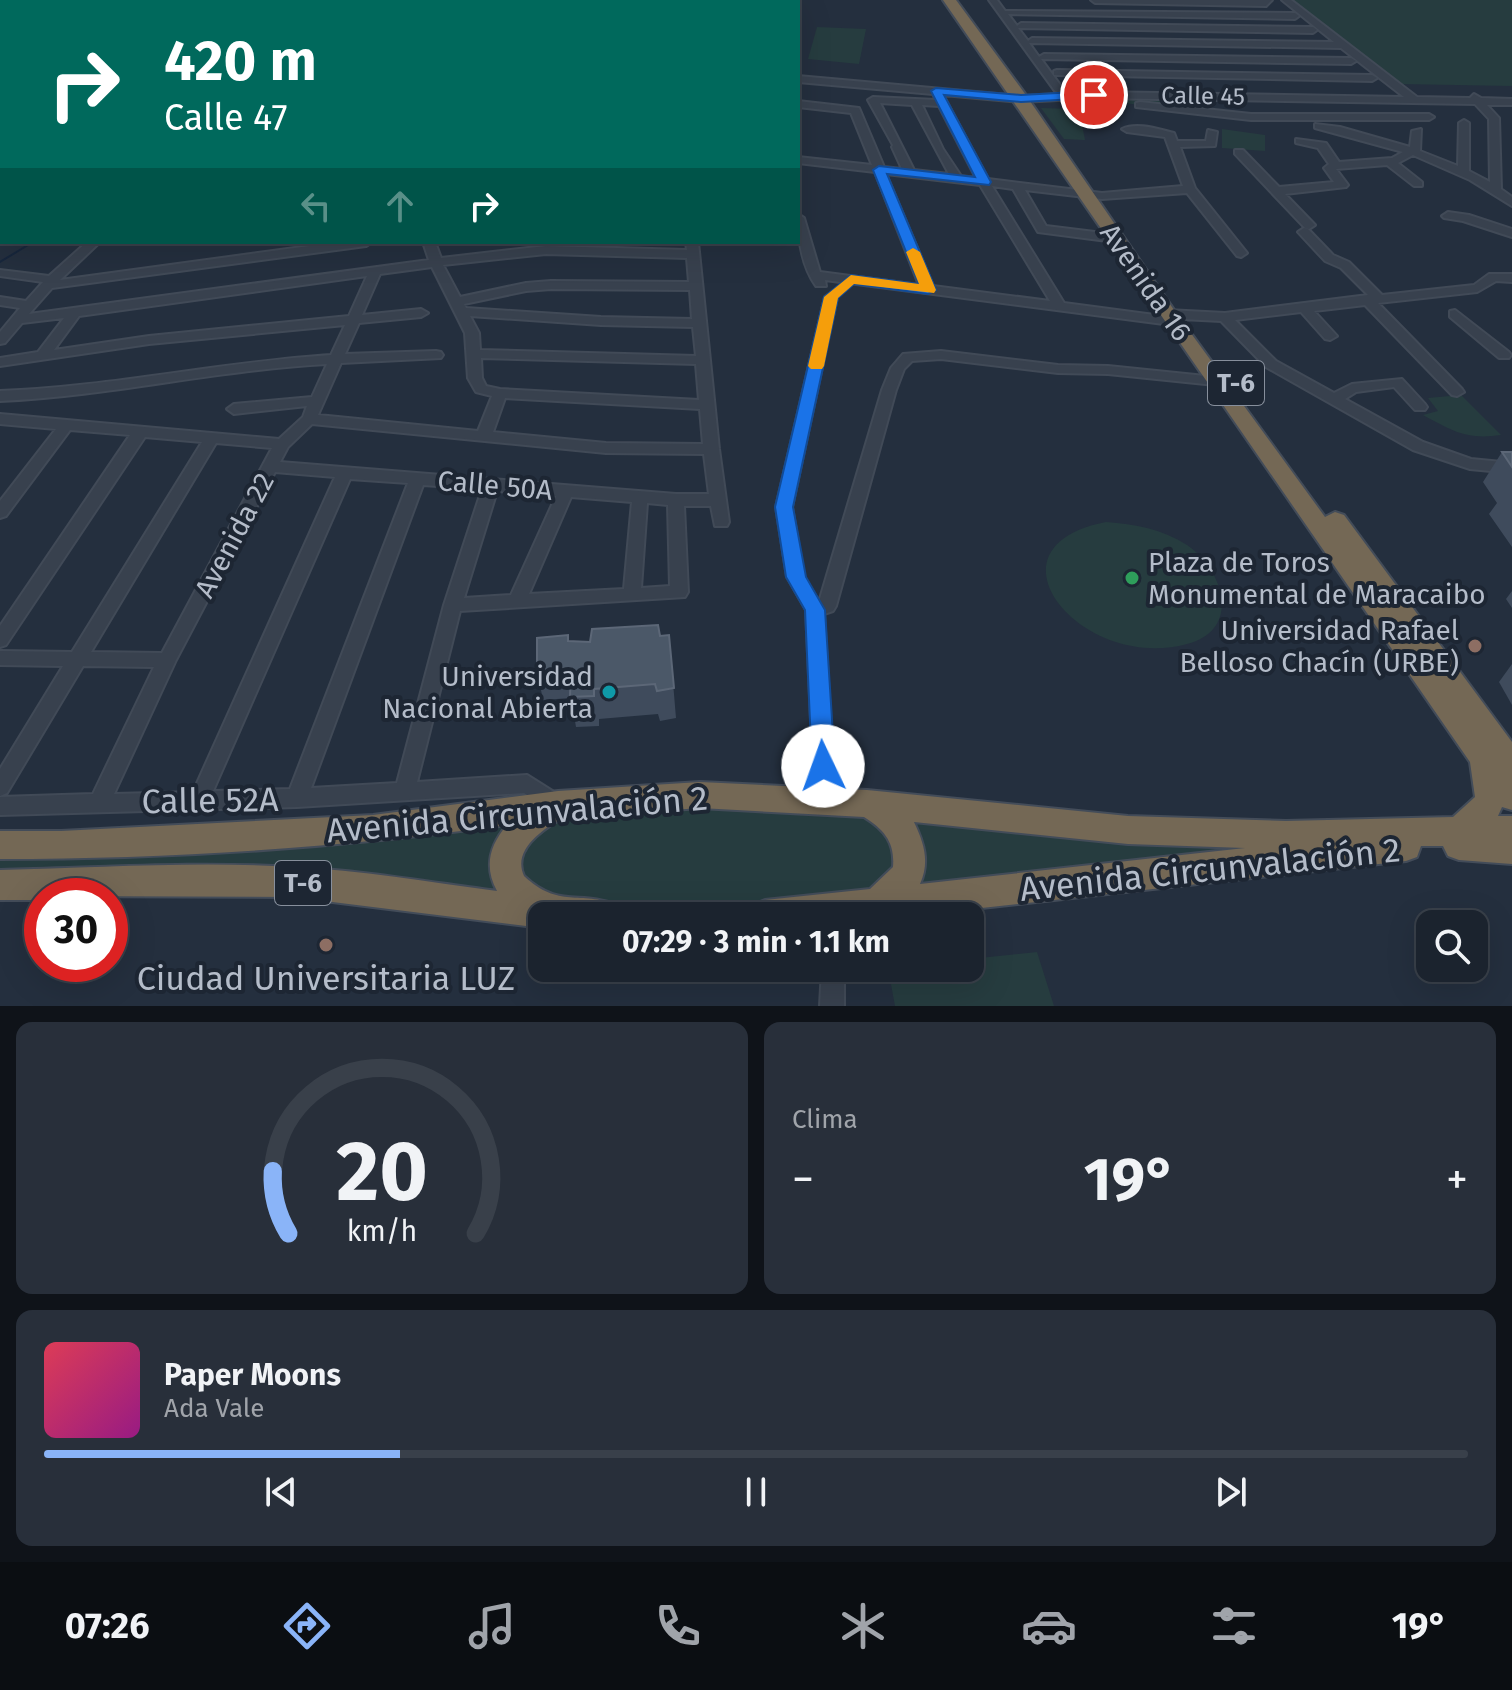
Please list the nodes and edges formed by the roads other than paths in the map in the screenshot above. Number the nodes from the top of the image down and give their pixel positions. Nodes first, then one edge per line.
1 (949, 0) edge
2 (961, 0) edge
3 (993, 0) edge
4 (1095, 0) edge
5 (1144, 0) edge
6 (1154, 0) edge
7 (1268, 0) edge
8 (1275, 0) edge
9 (1286, 0) edge
10 (1009, 12) dead end
11 (1158, 14) junction
12 (1295, 16) junction
13 (1021, 26) dead end
14 (1172, 28) junction
15 (1313, 30) junction
16 (1032, 41) dead end
17 (1185, 43) junction
18 (1337, 45) junction
19 (1044, 57) dead end
20 (1201, 58) junction
21 (1351, 61) junction
22 (1057, 73) dead end
23 (1217, 75) junction
24 (800, 78) edge
25 (800, 78) edge
26 (1372, 78) junction
27 (1093, 93) junction
28 (1062, 94) junction
29 (1238, 95) junction
30 (1025, 96) junction
31 (939, 97) junction
32 (1404, 98) junction
33 (1476, 99) junction
34 (1512, 99) edge
35 (915, 101) junction
36 (800, 104) edge
37 (1251, 117) junction
38 (1464, 123) dead end
39 (1127, 129) dead end
40 (1417, 131) dead end
41 (1212, 132) dead end
42 (1300, 141) dead end
43 (1172, 144) junction
44 (1239, 152) dead end
45 (1413, 153) junction
46 (800, 160) edge
47 (1390, 162) junction
48 (1336, 166) junction
49 (879, 170) junction
50 (910, 173) junction
51 (1463, 174) junction
52 (957, 179) junction
53 (984, 182) junction
54 (1418, 184) dead end
55 (1512, 184) edge
56 (1016, 185) junction
57 (1497, 185) junction
58 (1190, 189) junction
59 (1276, 191) junction
60 (1093, 194) junction
61 (1512, 203) edge
62 (1448, 216) dead end
63 (800, 225) edge
64 (1512, 233) edge
65 (1115, 238) junction
66 (92, 244) edge
67 (350, 244) edge
68 (430, 244) edge
69 (693, 248) edge
70 (1241, 253) dead end
71 (436, 263) junction
72 (375, 272) junction
73 (4, 273) dead end
74 (815, 275) junction
75 (1512, 278) edge
76 (851, 280) junction
77 (50, 282) junction
78 (698, 286) junction
79 (928, 290) junction
80 (831, 297) junction
81 (1373, 298) junction
82 (0, 301) edge
83 (31, 306) junction
84 (460, 307) junction
85 (1060, 307) junction
86 (1303, 307) junction
87 (421, 313) dead end
88 (73, 314) junction
89 (1455, 314) dead end
90 (1225, 317) junction
91 (1180, 318) junction
92 (352, 320) junction
93 (701, 323) junction
94 (6, 331) edge
95 (1330, 336) dead end
96 (1486, 338) junction
97 (1512, 340) edge
98 (475, 354) junction
99 (43, 355) junction
100 (436, 355) dead end
101 (1504, 355) dead end
102 (335, 358) junction
103 (703, 360) junction
104 (0, 362) edge
105 (1215, 381) junction
106 (1457, 392) dead end
107 (500, 393) junction
108 (0, 396) edge
109 (1335, 399) junction
110 (315, 401) junction
111 (706, 405) junction
112 (1420, 407) dead end
113 (234, 409) dead end
114 (0, 419) edge
115 (309, 419) junction
116 (67, 424) junction
117 (141, 431) junction
118 (484, 435) junction
119 (212, 437) junction
120 (282, 444) junction
121 (711, 449) junction
122 (272, 467) junction
123 (1512, 468) edge
124 (345, 473) junction
125 (417, 479) junction
126 (491, 485) junction
127 (566, 491) junction
128 (640, 497) junction
129 (676, 500) junction
130 (719, 500) junction
131 (0, 512) edge
132 (721, 522) dead end
133 (632, 595) junction
134 (517, 602) junction
135 (453, 605) junction
136 (815, 610) junction
137 (0, 640) edge
138 (0, 658) edge
139 (79, 660) junction
140 (167, 660) junction
141 (1501, 757) edge
142 (823, 766) junction
143 (0, 787) edge
144 (405, 790) junction
145 (1512, 797) edge
146 (297, 798) junction
147 (793, 799) junction
148 (199, 800) junction
149 (99, 803) junction
150 (858, 803) junction
151 (558, 805) junction
152 (0, 806) edge
153 (1512, 830) edge
154 (1484, 842) edge
155 (0, 845) edge
156 (1512, 861) edge
157 (0, 885) edge
158 (535, 902) edge
159 (881, 902) edge
160 (902, 902) edge
161 (528, 911) edge
162 (833, 982) edge
163 (832, 1006) edge

1 - 30 highway, Avenida 16 / T-6
2 - 30 highway, Avenida 16 / T-6
3 - 28 street
4 - 5 street
5 - 6 street
5 - 11 street
6 - 7 street
8 - 12 street
9 - 18 street
10 - 11 street
11 - 12 street
11 - 14 street
12 - 15 street
13 - 14 street
14 - 15 street
14 - 17 street
15 - 18 street
16 - 17 street
17 - 18 street
17 - 20 street
18 - 21 street
18 - 32 street
19 - 20 street
20 - 21 street
20 - 23 street
21 - 26 street
22 - 23 street
23 - 26 street
23 - 29 street
24 - 30 street, Calle 45
25 - 31 street, Calle 45
26 - 32 street
27 - 28 street, Calle 45
27 - 29 street, Calle 45
27 - 37 street
28 - 30 street, Calle 45
29 - 32 street, Calle 45
30 - 31 street, Calle 45
30 - 60 highway, Avenida 16 / T-6
31 - 35 street
31 - 53 street
32 - 33 street, Calle 45
32 - 37 street
33 - 34 street, Calle 45
33 - 57 street
35 - 50 street
35 - 52 street
36 - 49 street
37 - 45 street
38 - 51 street
39 - 43 street
40 - 45 street
41 - 43 street
42 - 48 street
43 - 58 street
44 - 59 street
45 - 47 street
45 - 51 street
46 - 49 street
47 - 48 street
47 - 54 street
48 - 59 street
49 - 50 street
49 - 79 street
50 - 52 street
51 - 57 street
52 - 53 street
53 - 56 street
53 - 85 street
55 - 57 street
56 - 60 street
56 - 65 street
57 - 61 street
58 - 60 street
58 - 70 street
59 - 81 street
60 - 65 highway, Avenida 16 / T-6
60 - 91 highway, Avenida 16 / T-6
62 - 64 street
63 - 74 street
65 - 91 highway, Avenida 16 / T-6
66 - 77 street
67 - 77 street
68 - 71 street
69 - 71 street
69 - 78 street
71 - 72 street
71 - 84 street
72 - 88 street
72 - 92 street, Avenida 22
73 - 77 street
74 - 76 street
74 - 80 street
75 - 81 street
76 - 79 street
76 - 80 street
77 - 83 street
78 - 84 street
78 - 93 street
79 - 85 street
80 - 136 street
81 - 86 street
81 - 106 street
82 - 83 street
83 - 94 street
84 - 93 street
84 - 98 street
85 - 91 street
86 - 90 street
86 - 95 street
87 - 92 street
88 - 94 street
88 - 99 street
89 - 96 street
90 - 91 street
90 - 109 street
91 - 105 highway, Avenida 16 / T-6
91 - 141 highway, Avenida 16 / T-6
92 - 99 street
92 - 102 street, Avenida 22
93 - 103 street
96 - 97 street
96 - 101 street
98 - 103 street
98 - 107 street
99 - 104 street
100 - 102 street
102 - 108 street
102 - 110 street, Avenida 22
103 - 111 street
105 - 136 street
105 - 141 highway, Avenida 16 / T-6
107 - 111 street
107 - 118 street
109 - 112 street
109 - 123 street
110 - 113 street
110 - 115 street, Avenida 22
111 - 121 street
114 - 116 street
115 - 118 street
115 - 120 street, Avenida 22
116 - 117 street
116 - 131 street
117 - 119 street
117 - 137 street
118 - 121 street
119 - 120 street
119 - 139 street
120 - 122 street, Avenida 22
121 - 130 street
122 - 124 street, Calle 50A
122 - 140 street, Avenida 22
124 - 125 street, Calle 50A
124 - 148 street
125 - 126 street, Calle 50A
125 - 146 street
126 - 127 street, Calle 50A
126 - 135 street
127 - 128 street, Calle 50A
127 - 134 street
128 - 129 street, Calle 50A
128 - 133 street
129 - 130 street, Calle 50A
129 - 133 street
130 - 132 street
133 - 134 street
134 - 135 street
135 - 144 street
136 - 142 street
138 - 139 street
139 - 140 street
139 - 143 street
140 - 149 street, Avenida 22
141 - 145 highway, Avenida 16 / T-6
141 - 154 highway
142 - 147 street
142 - 150 street
144 - 146 street, Calle 52A
144 - 151 street, Calle 52A
146 - 148 street, Calle 52A
147 - 150 highway, Avenida Circunvalación 2 / T-6
147 - 151 highway, Avenida Circunvalación 2 / T-6
148 - 149 street, Calle 52A
149 - 152 street, Calle 52A
150 - 154 highway, Avenida Circunvalación 2 / T-6
150 - 159 highway, T-6
151 - 155 highway, Avenida Circunvalación 2 / T-6
151 - 158 highway, T-6
153 - 154 highway, Avenida Circunvalación 2 / T-6
154 - 156 highway
154 - 160 highway, Avenida Circunvalación 2 / T-6
157 - 161 highway, Avenida Circunvalación 2 / T-6
162 - 163 street

